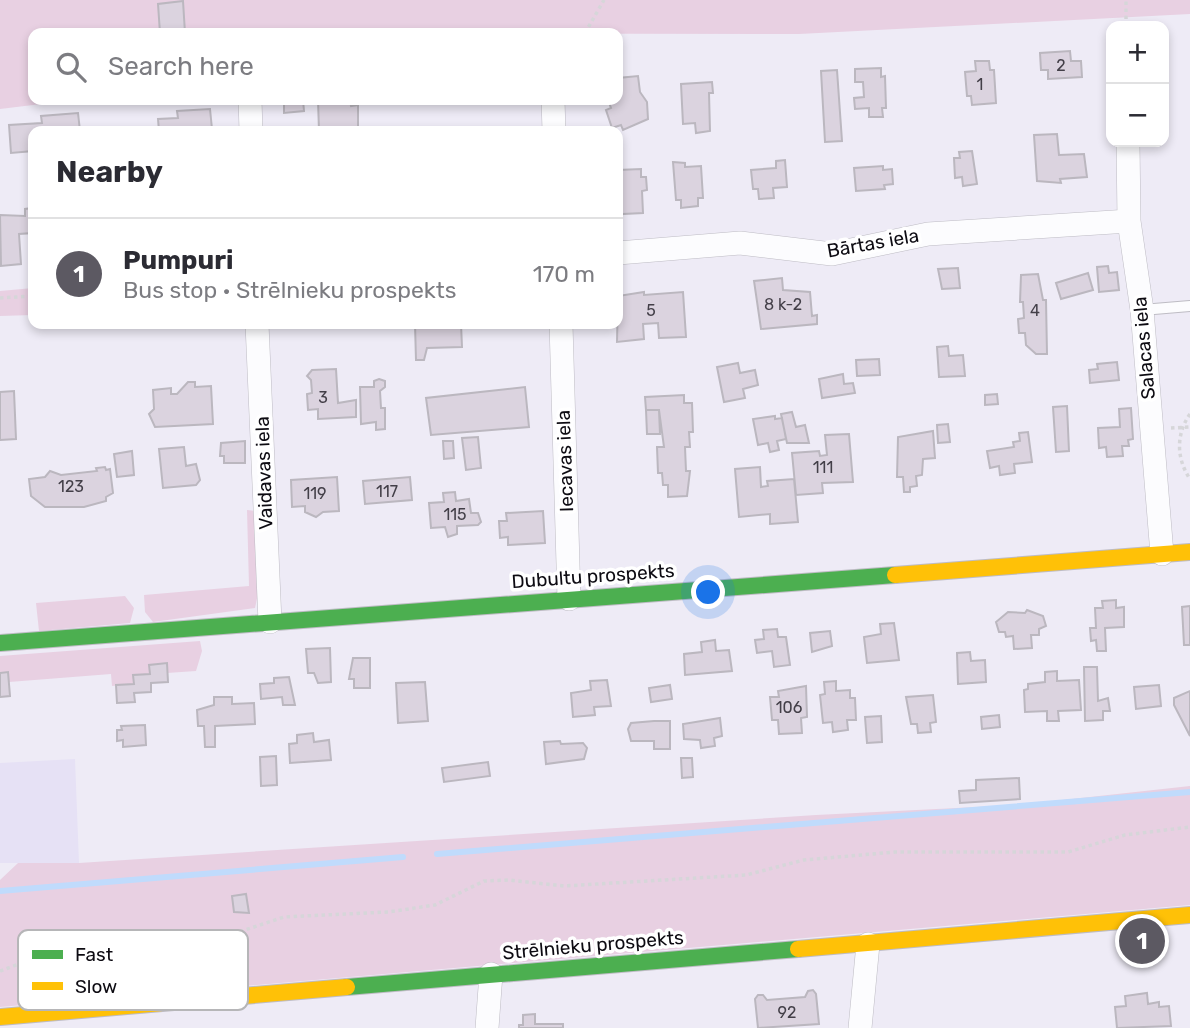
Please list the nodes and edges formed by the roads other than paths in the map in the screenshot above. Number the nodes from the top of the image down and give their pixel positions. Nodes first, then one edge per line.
1 (250, 105) edge
2 (553, 105) edge
3 (251, 126) edge
4 (554, 126) edge
5 (1128, 147) edge
6 (1129, 221) junction
7 (623, 253) edge
8 (1190, 306) edge
9 (1142, 310) junction
10 (257, 329) edge
11 (561, 329) edge
12 (1190, 552) edge
13 (1162, 554) junction
14 (569, 599) junction
15 (270, 622) junction
16 (0, 643) edge
17 (1190, 915) edge
18 (868, 944) junction
19 (491, 974) junction
20 (248, 994) edge
21 (69, 1010) edge
22 (119, 1010) edge
23 (0, 1017) edge
24 (117, 1028) edge
25 (487, 1028) edge
26 (860, 1028) edge

1 - 3 street
2 - 4 street
5 - 6 street, Salacas iela
6 - 7 street, Bārtas iela
6 - 9 street, Salacas iela
8 - 9 lane
9 - 13 street, Salacas iela
10 - 15 street, Vaidavas iela
11 - 14 street, Iecavas iela
12 - 13 main road, Dubultu prospekts
13 - 14 main road, Dubultu prospekts
14 - 15 main road, Dubultu prospekts
15 - 16 main road, Dubultu prospekts
17 - 18 main road, Strēlnieku prospekts
18 - 19 main road, Strēlnieku prospekts
18 - 26 street
19 - 20 main road, Strēlnieku prospekts
19 - 25 street
21 - 23 main road, Strēlnieku prospekts
22 - 24 street

